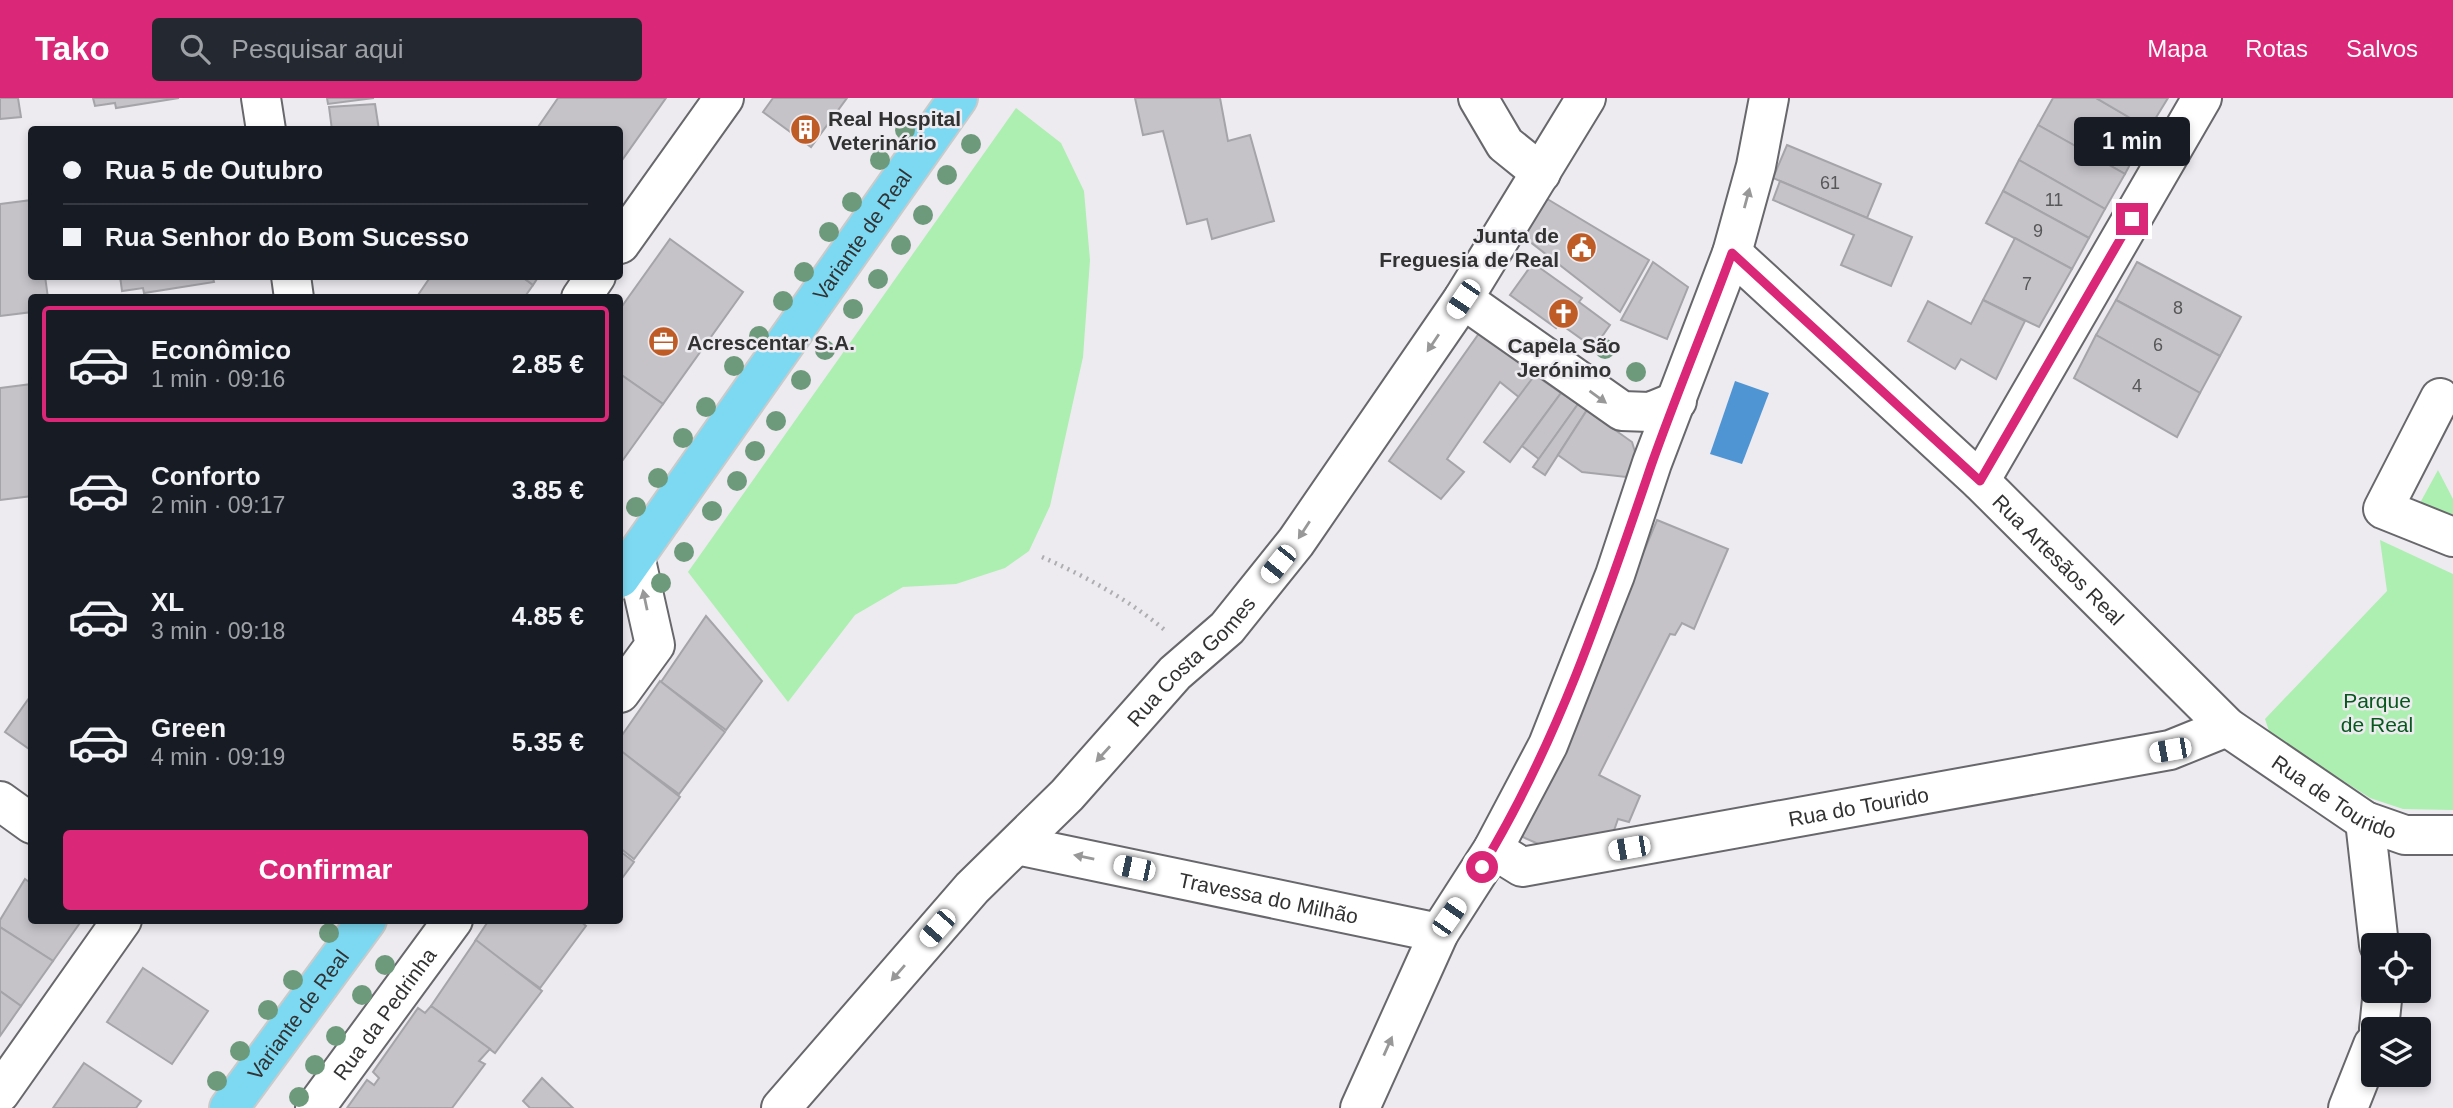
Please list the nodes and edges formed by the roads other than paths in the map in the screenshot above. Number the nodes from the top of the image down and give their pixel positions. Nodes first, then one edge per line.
1 (261, 98) edge
2 (724, 98) edge
3 (958, 98) edge
4 (1478, 98) edge
5 (1586, 98) edge
6 (1769, 98) edge
7 (2202, 98) edge
8 (265, 126) edge
9 (1541, 173) junction
10 (623, 240) edge
11 (1732, 253) junction
12 (1463, 299) junction
13 (2446, 388) edge
14 (1677, 401) junction
15 (2453, 440) edge
16 (1980, 481) junction
17 (2453, 537) edge
18 (627, 567) edge
19 (623, 689) edge
20 (2227, 727) junction
21 (0, 801) edge
22 (28, 821) edge
23 (2365, 821) junction
24 (2453, 835) edge
25 (1017, 845) junction
26 (1493, 849) junction
27 (119, 924) edge
28 (364, 924) edge
29 (450, 924) edge
30 (1439, 933) junction
31 (2378, 933) edge
32 (2361, 1075) edge
33 (0, 1093) edge
34 (229, 1108) edge
35 (315, 1108) edge
36 (781, 1108) edge
37 (1360, 1108) edge
38 (2348, 1108) edge

1 - 8 street
2 - 10 street
3 - 18 main road, Variante de Real
4 - 9 street
5 - 9 street, Rua Costa Gomes
11 -> 6 street
7 - 16 street
9 - 12 street, Rua Costa Gomes
11 - 14 street
11 - 16 street, Rua Artesãos Real
12 -> 14 street
12 -> 25 street, Rua Costa Gomes
13 - 15 street
13 - 17 street
14 - 26 street
16 - 20 street, Rua Artesãos Real
19 -> 18 street
20 - 23 street, Rua de Tourido
20 - 26 street, Rua do Tourido
21 - 22 street
23 - 24 street, Rua de Tourido
23 - 31 street
30 -> 25 street, Travessa do Milhão
25 -> 36 street, Rua Costa Gomes
26 - 30 street
27 - 33 street
28 - 34 main road, Variante de Real
29 - 35 street, Rua da Pedrinha
37 -> 30 street
32 - 38 street

